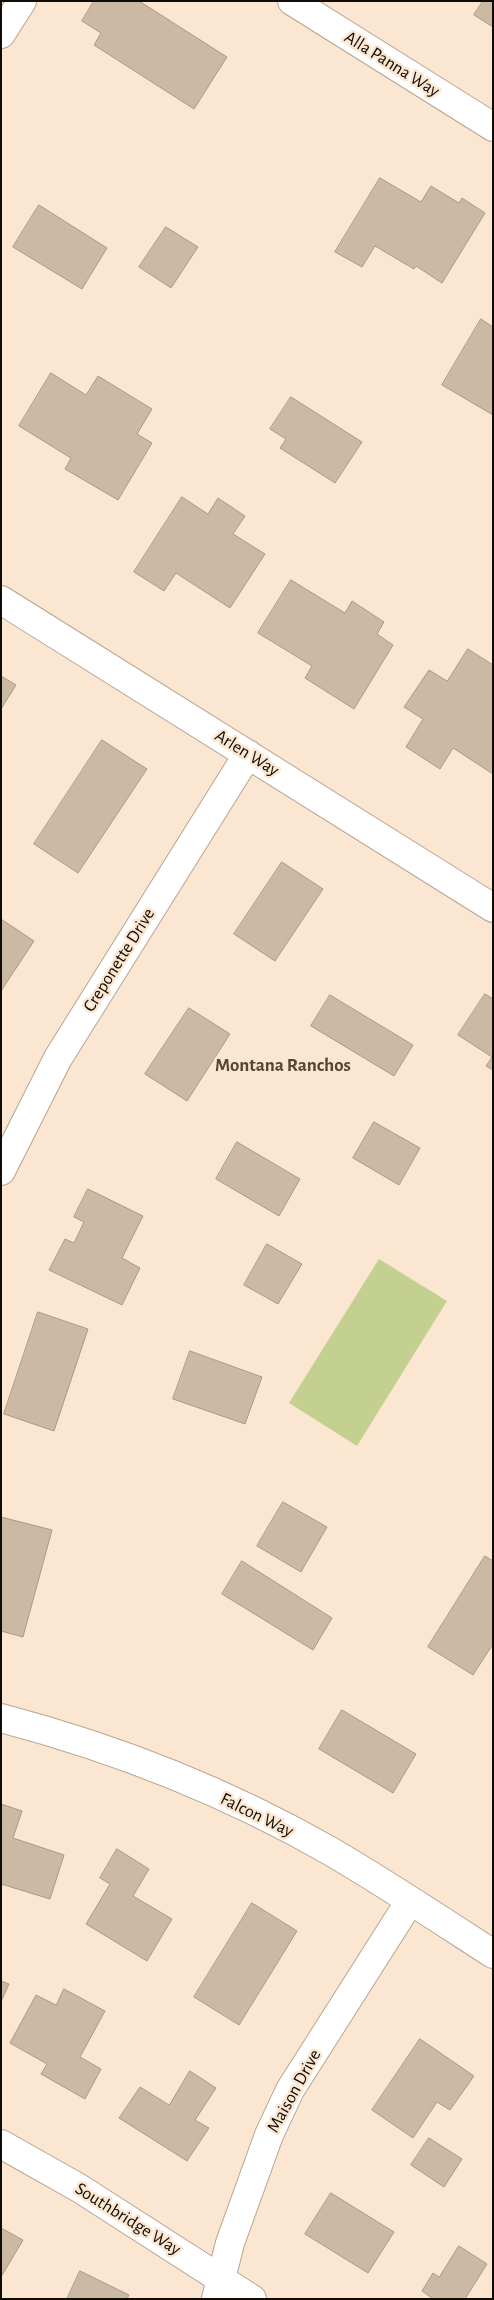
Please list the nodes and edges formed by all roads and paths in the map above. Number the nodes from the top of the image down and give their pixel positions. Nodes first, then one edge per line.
1 (22, 1) edge
2 (292, 1) edge
3 (1, 34) edge
4 (493, 127) edge
5 (1, 600) edge
6 (248, 754) junction
7 (493, 908) edge
8 (1, 1171) edge
9 (1, 1718) edge
10 (410, 1901) junction
11 (493, 1954) edge
12 (1, 2144) edge
13 (218, 2288) edge
14 (252, 2299) edge

1 - 3 street
2 - 4 street, Alla Panna Way
5 - 6 street, Arlen Way
6 - 7 street, Arlen Way
6 - 8 street, Creponette Drive
9 - 10 street, Falcon Way
10 - 11 street, Falcon Way
10 - 13 street, Maison Drive
12 - 13 street, Southbridge Way
13 - 14 street, Southbridge Way

